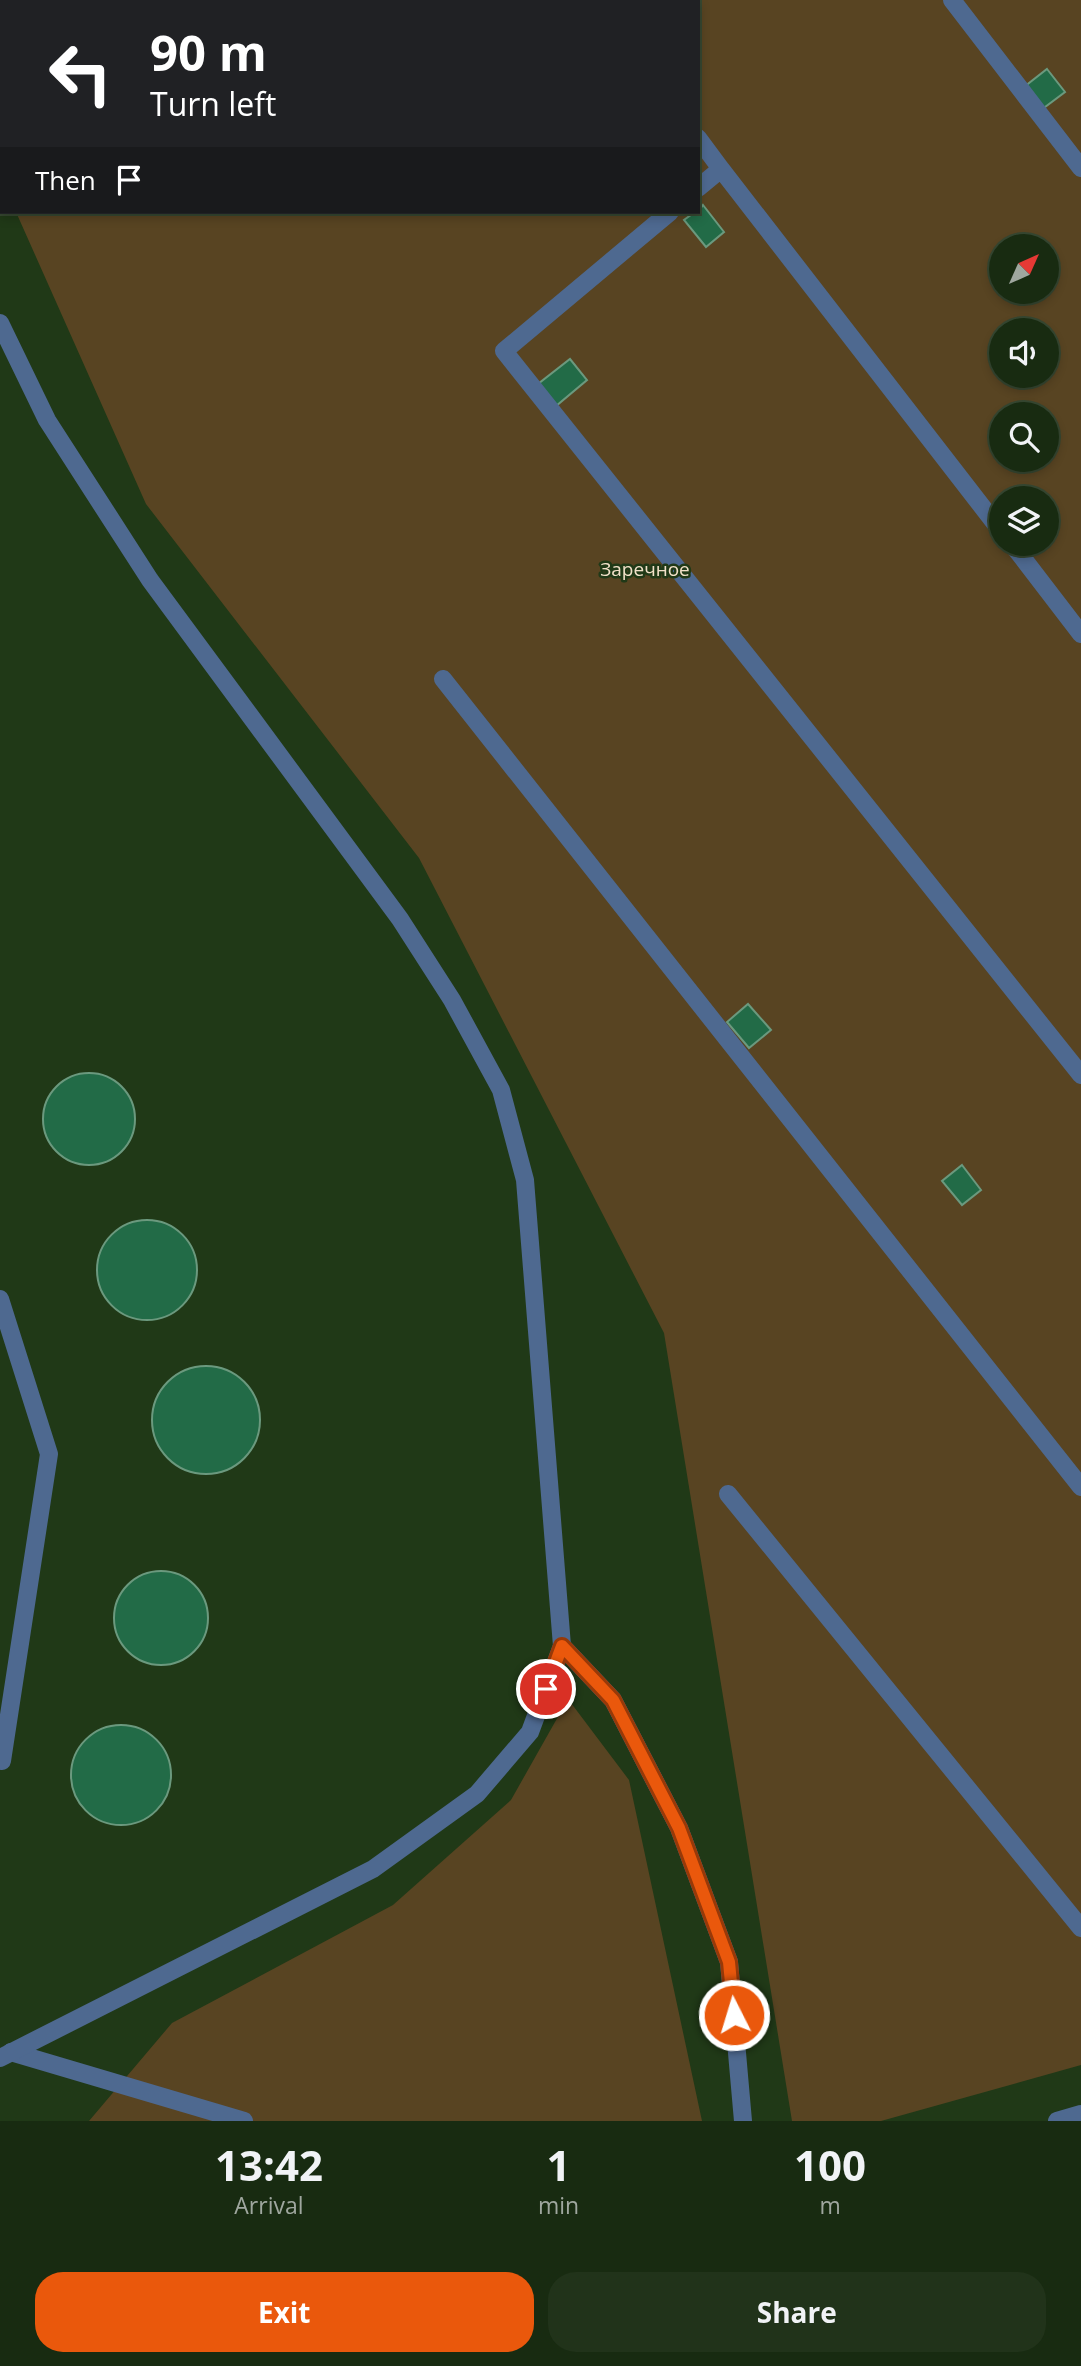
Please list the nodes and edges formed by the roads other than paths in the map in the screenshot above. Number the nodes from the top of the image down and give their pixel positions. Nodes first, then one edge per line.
1 (952, 0) edge
2 (700, 141) edge
3 (1081, 167) edge
4 (721, 169) junction
5 (700, 186) edge
6 (668, 214) edge
7 (0, 323) edge
8 (989, 515) edge
9 (1021, 556) edge
10 (1081, 634) edge
11 (443, 679) dead end
12 (1081, 1075) edge
13 (0, 1299) edge
14 (1081, 1487) edge
15 (728, 1494) dead end
16 (562, 1646) junction
17 (2, 1761) dead end
18 (1081, 1928) edge
19 (6, 2055) edge
20 (1081, 2114) edge
21 (244, 2121) edge
22 (743, 2121) edge
23 (1057, 2121) edge

1 - 3 street
2 - 4 street
4 - 5 street
4 - 8 street
6 - 12 street
7 - 16 street
9 - 10 street
11 - 14 street
13 - 17 street
15 - 18 street
16 - 19 street
16 - 22 street
19 - 21 street
20 - 23 street

